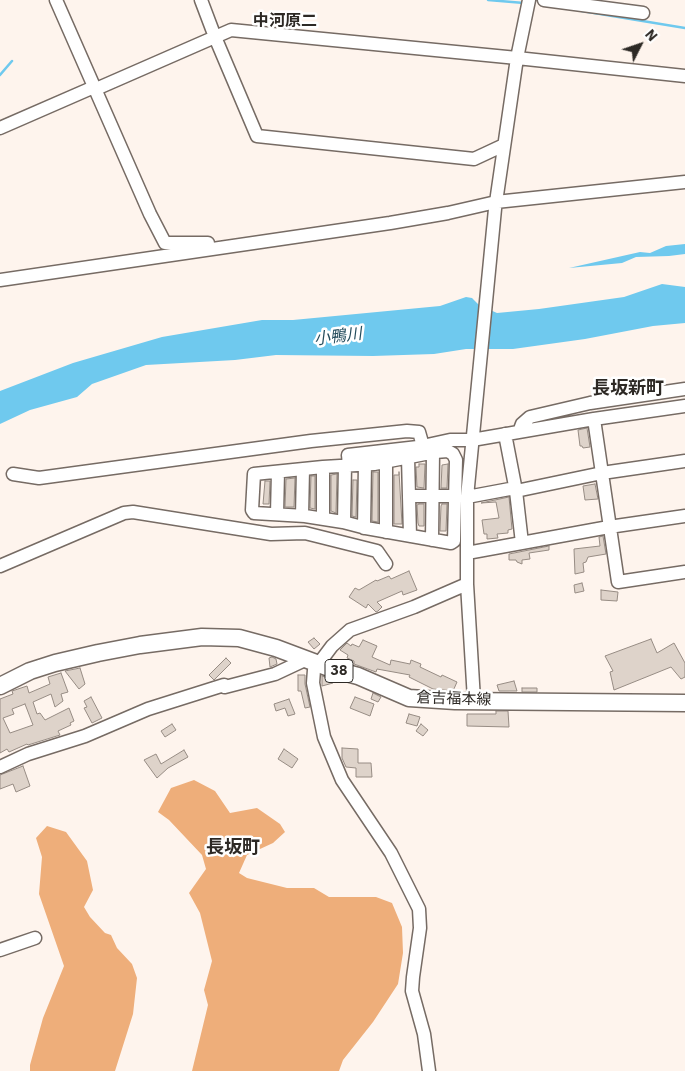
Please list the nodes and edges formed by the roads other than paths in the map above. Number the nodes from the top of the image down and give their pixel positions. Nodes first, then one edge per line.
1 (56, 0) edge
2 (201, 0) edge
3 (544, 0) edge
4 (528, 4) edge
5 (643, 13) dead end
6 (215, 37) junction
7 (518, 58) junction
8 (685, 76) edge
9 (95, 88) junction
10 (0, 128) edge
11 (504, 145) junction
12 (685, 182) edge
13 (495, 206) junction
14 (222, 247) junction
15 (0, 280) edge
16 (685, 389) edge
17 (685, 406) edge
18 (594, 419) junction
19 (518, 432) junction
20 (505, 434) junction
21 (472, 440) junction
22 (428, 449) junction
23 (408, 457) junction
24 (685, 461) edge
25 (386, 462) junction
26 (365, 464) junction
27 (347, 465) junction
28 (322, 467) junction
29 (303, 469) junction
30 (278, 472) junction
31 (602, 473) junction
32 (13, 474) dead end
33 (515, 489) junction
34 (409, 496) junction
35 (432, 496) junction
36 (461, 497) junction
37 (277, 514) junction
38 (302, 516) junction
39 (685, 516) edge
40 (323, 519) junction
41 (344, 522) junction
42 (610, 527) junction
43 (364, 528) junction
44 (386, 532) junction
45 (410, 536) junction
46 (432, 540) junction
47 (522, 543) junction
48 (466, 553) junction
49 (386, 564) dead end
50 (0, 566) edge
51 (685, 572) edge
52 (467, 584) junction
53 (313, 661) junction
54 (0, 686) edge
55 (474, 700) junction
56 (685, 703) edge
57 (0, 767) edge
58 (35, 938) dead end
59 (0, 950) edge
60 (429, 1071) edge

1 - 9 street
2 - 6 street
3 - 5 street
4 - 7 street
6 - 7 street
6 - 9 street
6 - 11 street
7 - 8 street
7 - 11 street
9 - 10 street
9 - 14 street
11 - 13 street
12 - 13 street
13 - 14 street
13 - 21 street
14 - 15 street
16 - 19 street
17 - 18 street
18 - 19 street
18 - 31 street
19 - 20 street
20 - 21 street
20 - 33 street
21 - 22 street
21 - 36 street
22 - 23 street
22 - 27 street
22 - 32 street
22 - 35 street
22 - 36 street
23 - 25 street
23 - 34 street
24 - 31 street
25 - 26 street
25 - 44 street
26 - 27 street
26 - 43 street
27 - 28 street
27 - 41 street
28 - 29 street
28 - 40 street
29 - 30 street
29 - 38 street
30 - 37 street
30 - 37 street
31 - 33 street
31 - 42 street
33 - 36 street
33 - 47 street
34 - 35 street
34 - 45 street
35 - 36 street
35 - 46 street
36 - 46 street
36 - 48 street
37 - 38 street
38 - 40 street
39 - 42 street
40 - 41 street
41 - 43 street
42 - 47 street
42 - 51 street
43 - 44 street
44 - 45 street
45 - 46 street
47 - 48 street
48 - 52 street
49 - 50 street
52 - 53 street
52 - 55 street
53 - 54 main road, 倉吉福本線 / 38
53 - 55 main road, 倉吉福本線 / 38
53 - 57 street
53 - 60 street
55 - 56 main road, 倉吉福本線 / 38
58 - 59 street

